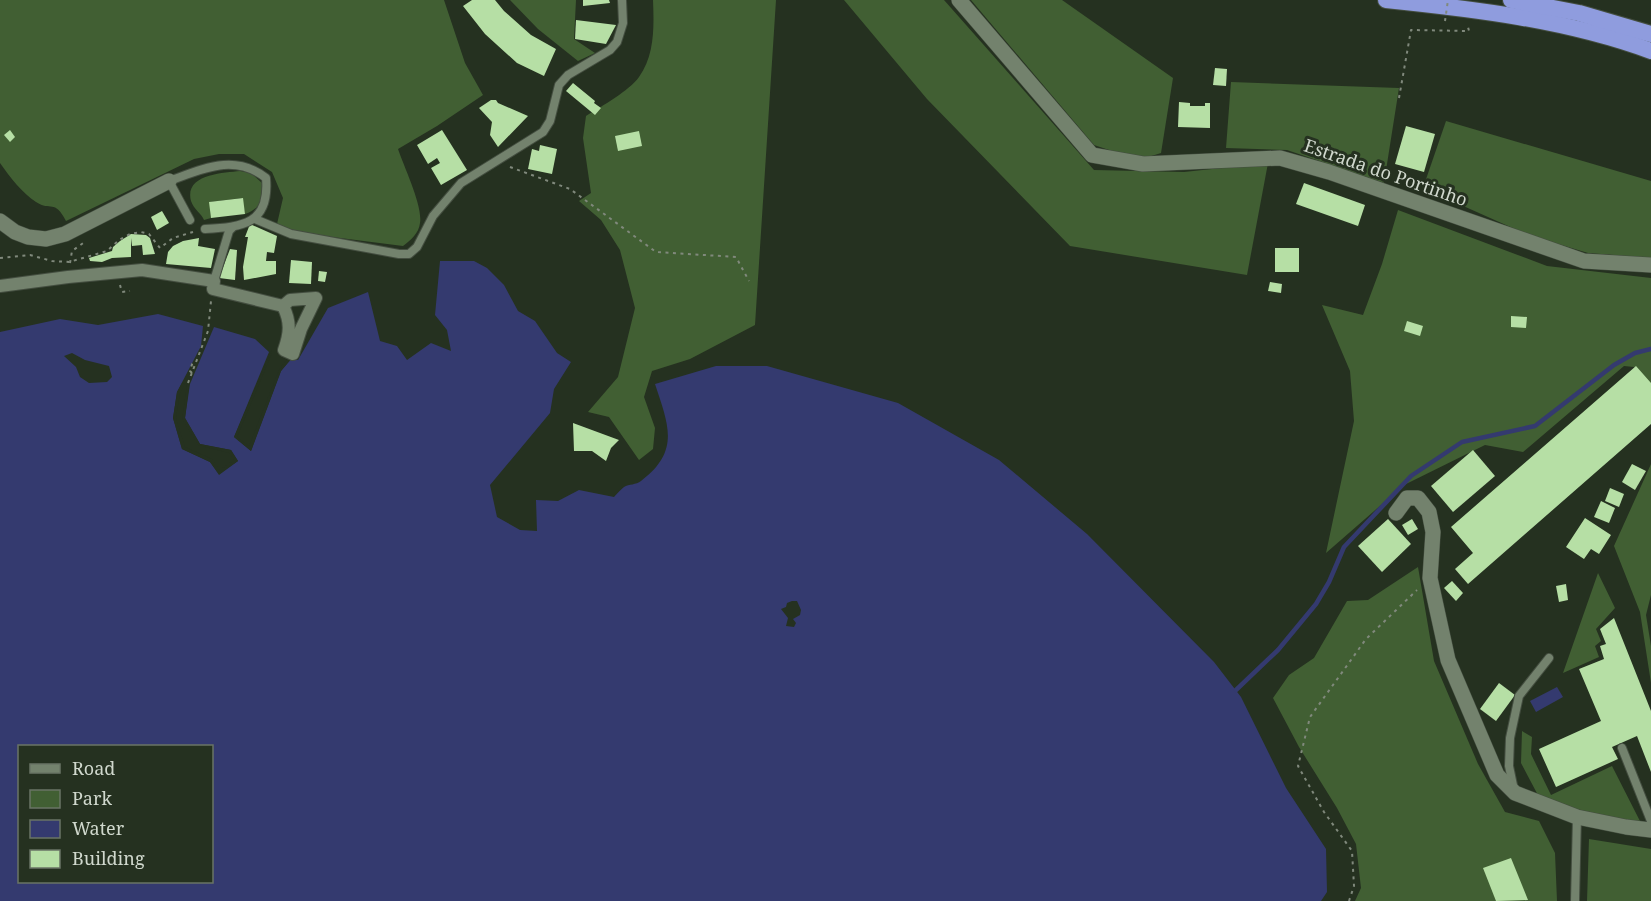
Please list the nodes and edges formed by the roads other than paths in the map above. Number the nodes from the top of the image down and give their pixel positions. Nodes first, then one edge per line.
1 (622, 0) edge
2 (959, 0) edge
3 (1386, 0) edge
4 (1511, 0) edge
5 (1651, 34) edge
6 (1651, 51) edge
7 (169, 181) junction
8 (255, 219) junction
9 (190, 220) dead end
10 (0, 221) edge
11 (233, 227) junction
12 (205, 229) road end
13 (1651, 265) edge
14 (213, 285) junction
15 (0, 286) edge
16 (283, 306) junction
17 (1396, 513) dead end
18 (1549, 658) dead end
19 (1622, 748) dead end
20 (1515, 793) junction
21 (1577, 817) junction
22 (1651, 821) edge
23 (1651, 830) edge
24 (1575, 901) edge

1 - 8 lane
2 - 13 street, Estrada do Portinho
3 - 6 highway
4 - 5 highway
7 - 8 lane
7 - 9 lane
7 - 10 street
8 - 11 lane
11 - 12 lane
11 - 14 lane
14 - 15 street
14 - 16 street
16 - 16 street
17 - 20 street
18 - 20 lane
19 - 22 lane
20 - 21 street
21 - 23 street
21 - 24 lane

